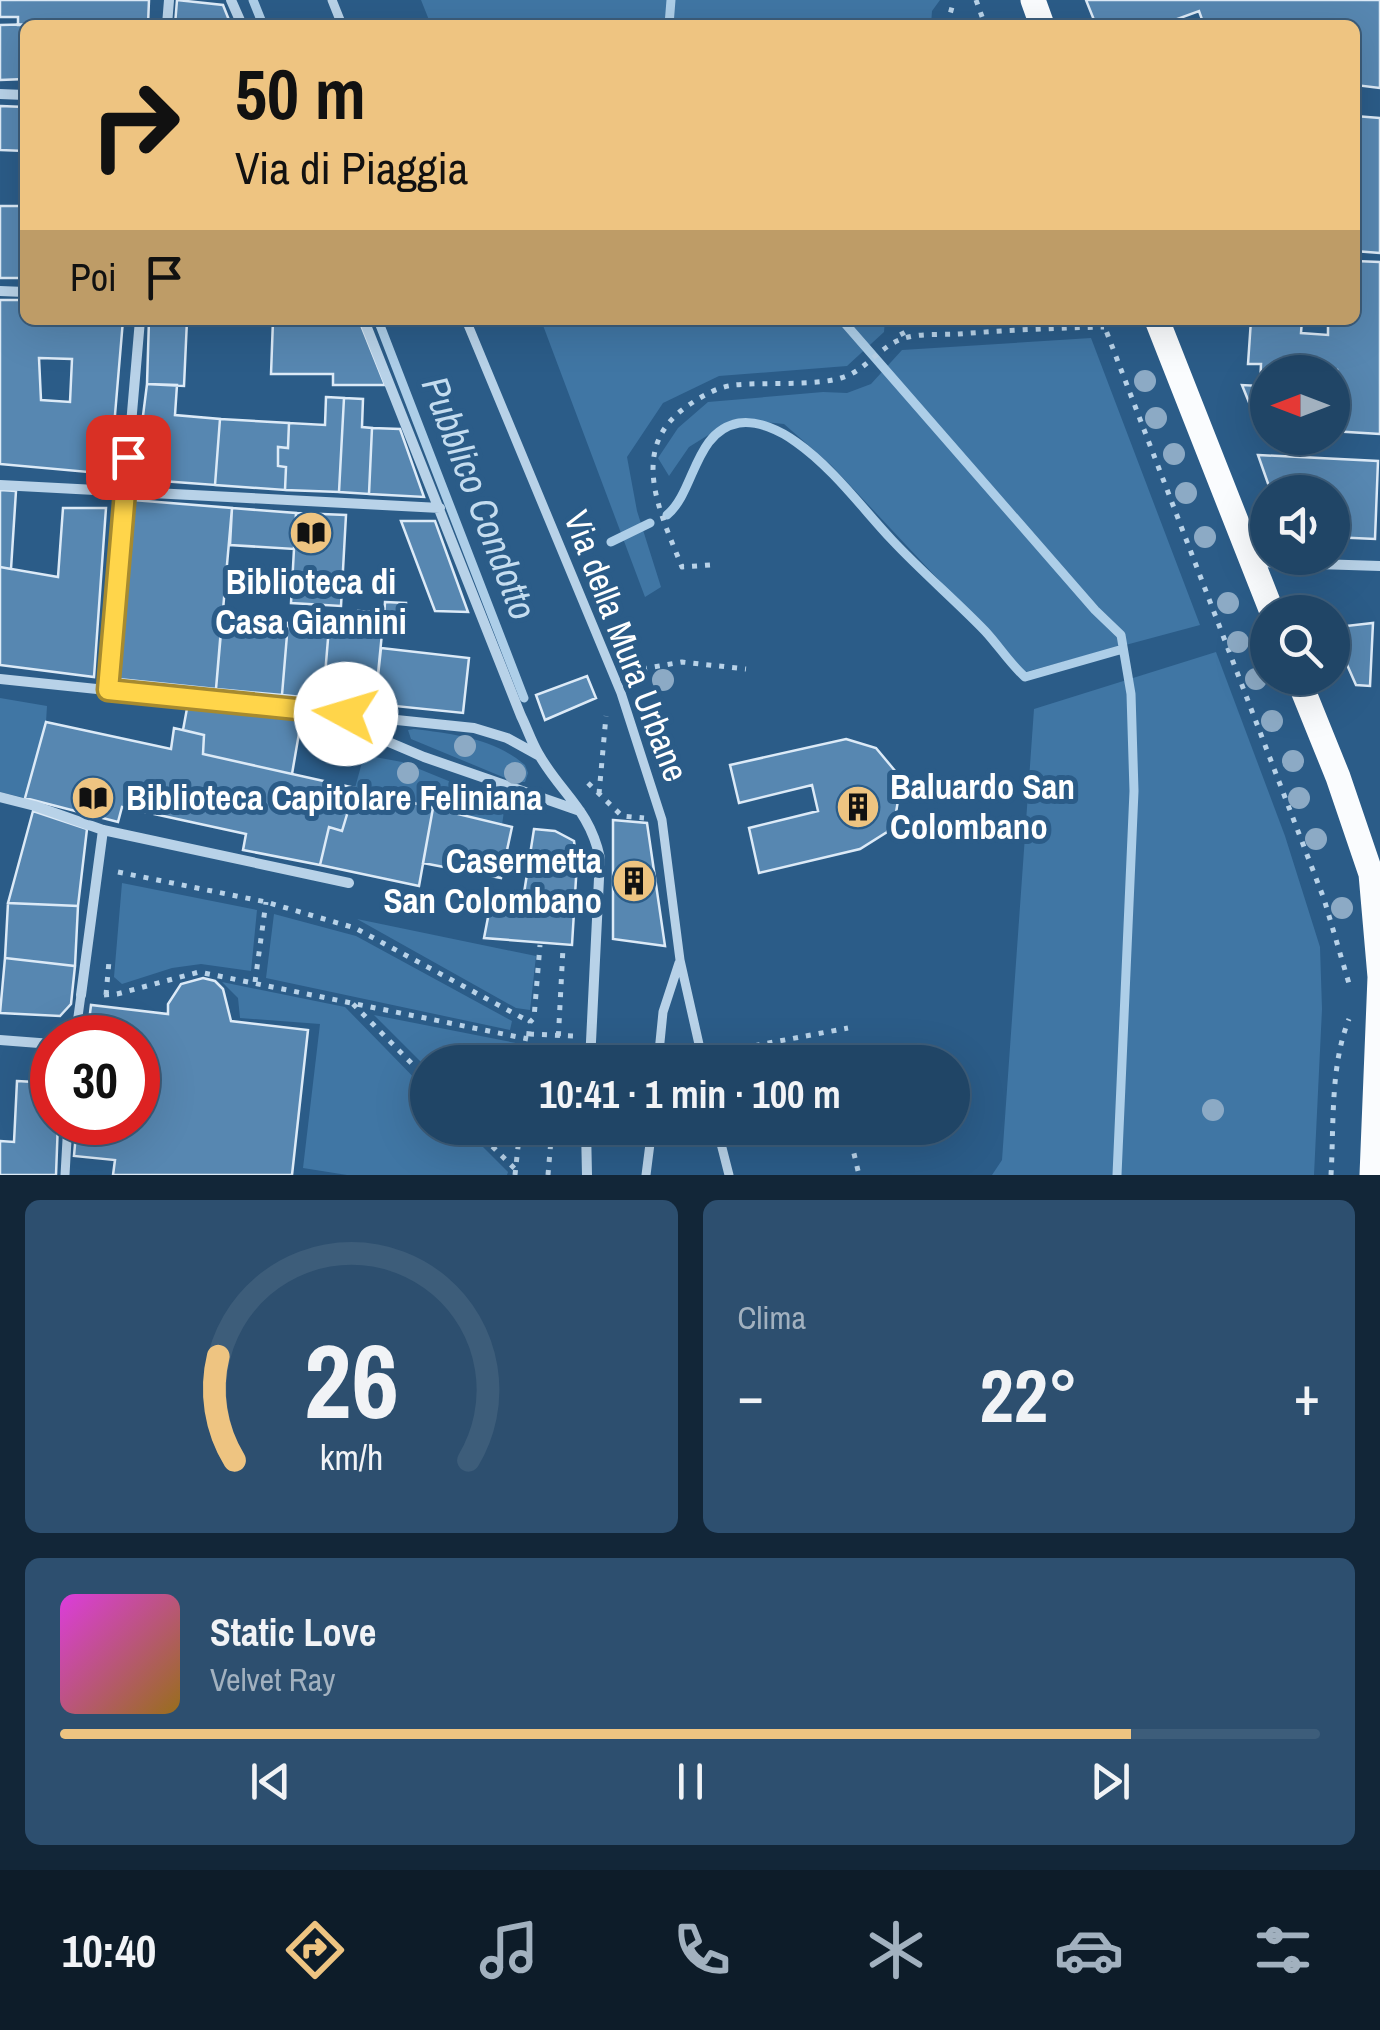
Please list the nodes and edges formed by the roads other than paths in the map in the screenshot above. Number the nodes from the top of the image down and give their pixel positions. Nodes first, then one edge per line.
1 (140, 325) edge
2 (366, 325) edge
3 (468, 325) edge
4 (1159, 325) edge
5 (0, 485) edge
6 (125, 491) junction
7 (440, 508) junction
8 (1250, 559) edge
9 (1350, 565) edge
10 (1380, 566) edge
11 (0, 678) edge
12 (108, 690) junction
13 (1306, 695) edge
14 (314, 711) junction
15 (539, 756) junction
16 (0, 798) edge
17 (583, 812) junction
18 (103, 830) junction
19 (1371, 839) edge
20 (350, 883) dead end
21 (1376, 886) edge
22 (680, 960) junction
23 (87, 995) joint
24 (81, 1015) edge
25 (0, 1040) edge
26 (30, 1042) edge
27 (591, 1045) edge
28 (659, 1045) edge
29 (698, 1045) edge
30 (66, 1145) edge
31 (586, 1145) edge
32 (650, 1145) edge
33 (721, 1145) edge
34 (64, 1175) edge
35 (587, 1175) edge
36 (646, 1175) edge
37 (729, 1175) edge
38 (1372, 1175) edge

1 - 6 street
2 - 7 street
3 - 22 street, Via della Mura Urbane
4 - 8 main road
5 - 6 street
6 - 7 street
6 - 12 street
7 - 15 street
9 - 10 street
11 - 12 street
12 - 14 street
13 - 19 main road
14 - 15 street
14 - 17 street
15 - 17 street
16 - 18 street
17 - 27 street
18 - 20 street
18 - 23 street
19 - 21 main road
21 - 38 main road
22 - 28 street
22 - 29 street, Via della Mura Urbane
23 - 24 street
25 - 26 street
30 - 34 street
31 - 35 street
32 - 36 street
33 - 37 street

